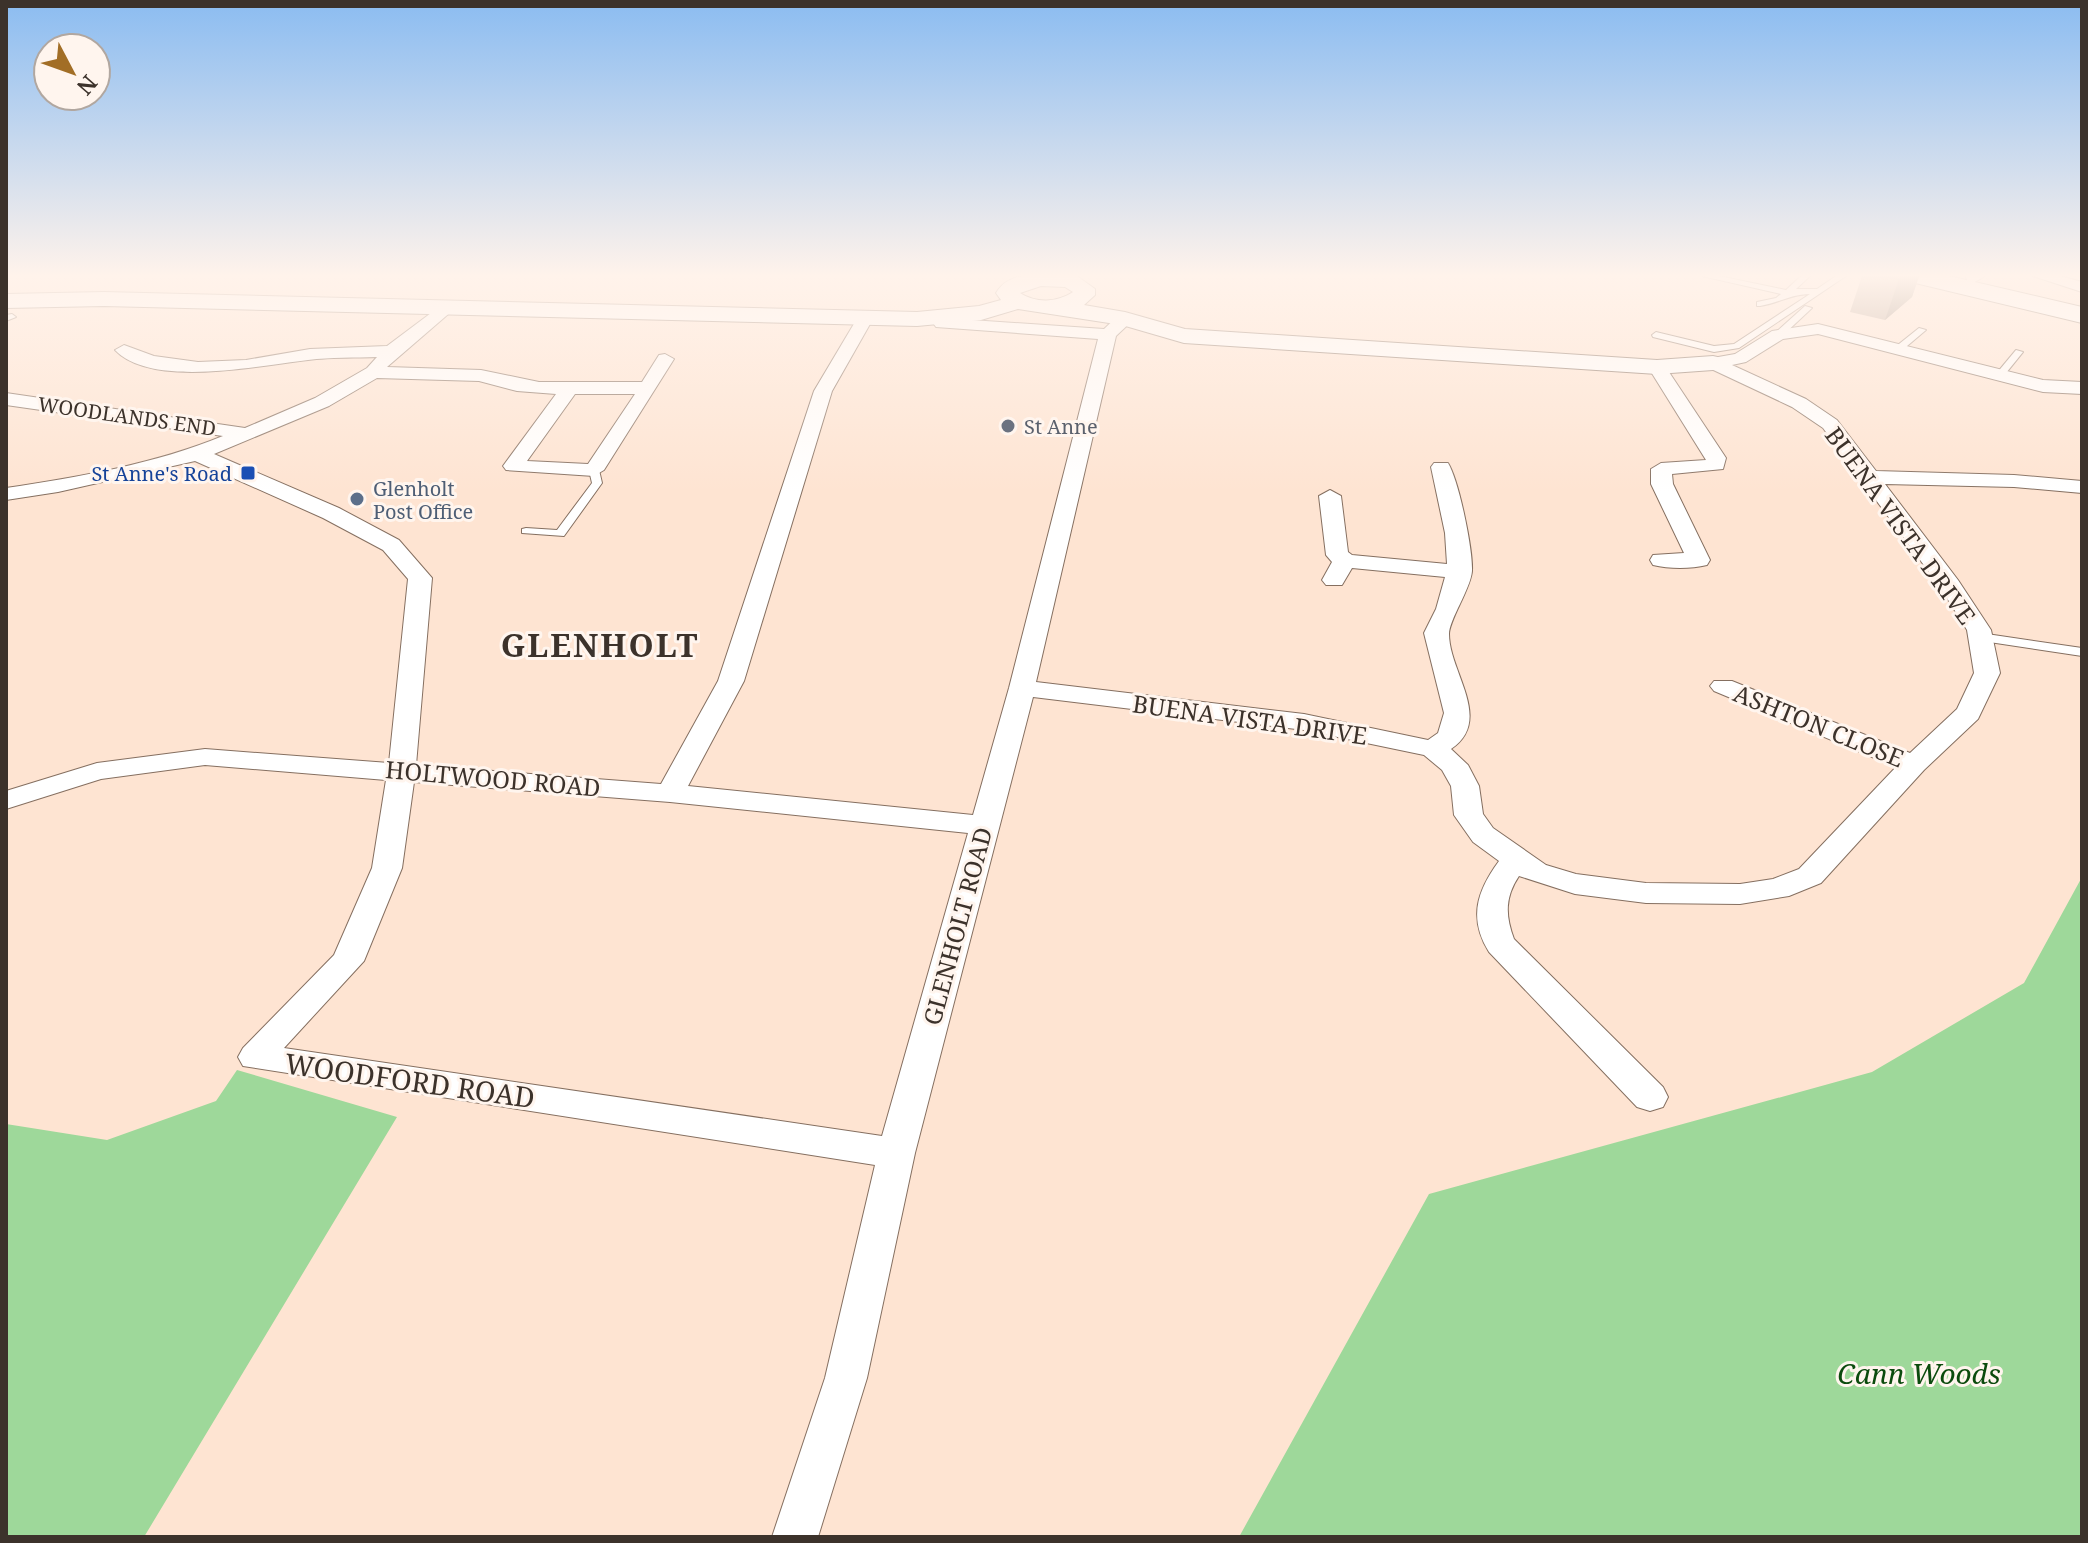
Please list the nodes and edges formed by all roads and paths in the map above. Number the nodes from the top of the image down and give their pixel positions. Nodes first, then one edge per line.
1 (129, 348) edge
2 (396, 348) edge
3 (848, 348) edge
4 (1111, 348) edge
5 (1367, 348) edge
6 (1757, 348) edge
7 (1890, 348) edge
8 (1899, 348) edge
9 (1897, 350) junction
10 (392, 351) junction
11 (2019, 352) dead end
12 (665, 359) dead end
13 (1713, 363) junction
14 (1657, 367) junction
15 (373, 372) junction
16 (1999, 376) junction
17 (571, 387) junction
18 (648, 388) junction
19 (2082, 388) edge
20 (6, 399) edge
21 (247, 434) junction
22 (197, 454) junction
23 (1441, 467) dead end
24 (594, 470) junction
25 (1870, 477) junction
26 (2082, 487) edge
27 (6, 494) edge
28 (1330, 496) dead end
29 (526, 531) dead end
30 (1661, 560) dead end
31 (1461, 572) junction
32 (1980, 637) junction
33 (2082, 652) edge
34 (1723, 686) dead end
35 (1022, 688) junction
36 (1433, 749) junction
37 (1914, 764) junction
38 (402, 770) junction
39 (670, 793) junction
40 (6, 800) edge
41 (984, 825) junction
42 (1515, 860) junction
43 (1650, 1097) dead end
44 (896, 1153) junction
45 (795, 1537) edge

1 - 10 street
2 - 10 street
3 - 39 street
4 - 35 street, GLENHOLT ROAD
5 - 14 main road
6 - 13 street
7 - 9 street
8 - 9 lane
9 - 16 street
10 - 15 street
11 - 16 lane
12 - 18 street
13 - 14 main road
13 - 25 street, BUENA VISTA DRIVE
14 - 30 street
15 - 17 street
15 - 21 street
16 - 19 street
17 - 18 street
17 - 24 street
18 - 24 street
20 - 21 street, WOODLANDS END
21 - 22 street
22 - 27 street
22 - 38 street
23 - 31 street
24 - 29 lane
25 - 26 street
25 - 32 street, BUENA VISTA DRIVE
28 - 31 street
31 - 36 street
32 - 33 lane
32 - 37 street, BUENA VISTA DRIVE
34 - 37 street, ASHTON CLOSE
35 - 36 street, BUENA VISTA DRIVE
35 - 41 street, GLENHOLT ROAD
36 - 42 street, BUENA VISTA DRIVE
37 - 42 street, BUENA VISTA DRIVE
38 - 39 street, HOLTWOOD ROAD
38 - 40 street, HOLTWOOD ROAD
38 - 44 street, WOODFORD ROAD
39 - 41 street, HOLTWOOD ROAD
41 - 44 street, GLENHOLT ROAD
42 - 43 street
44 - 45 street, GLENHOLT ROAD

